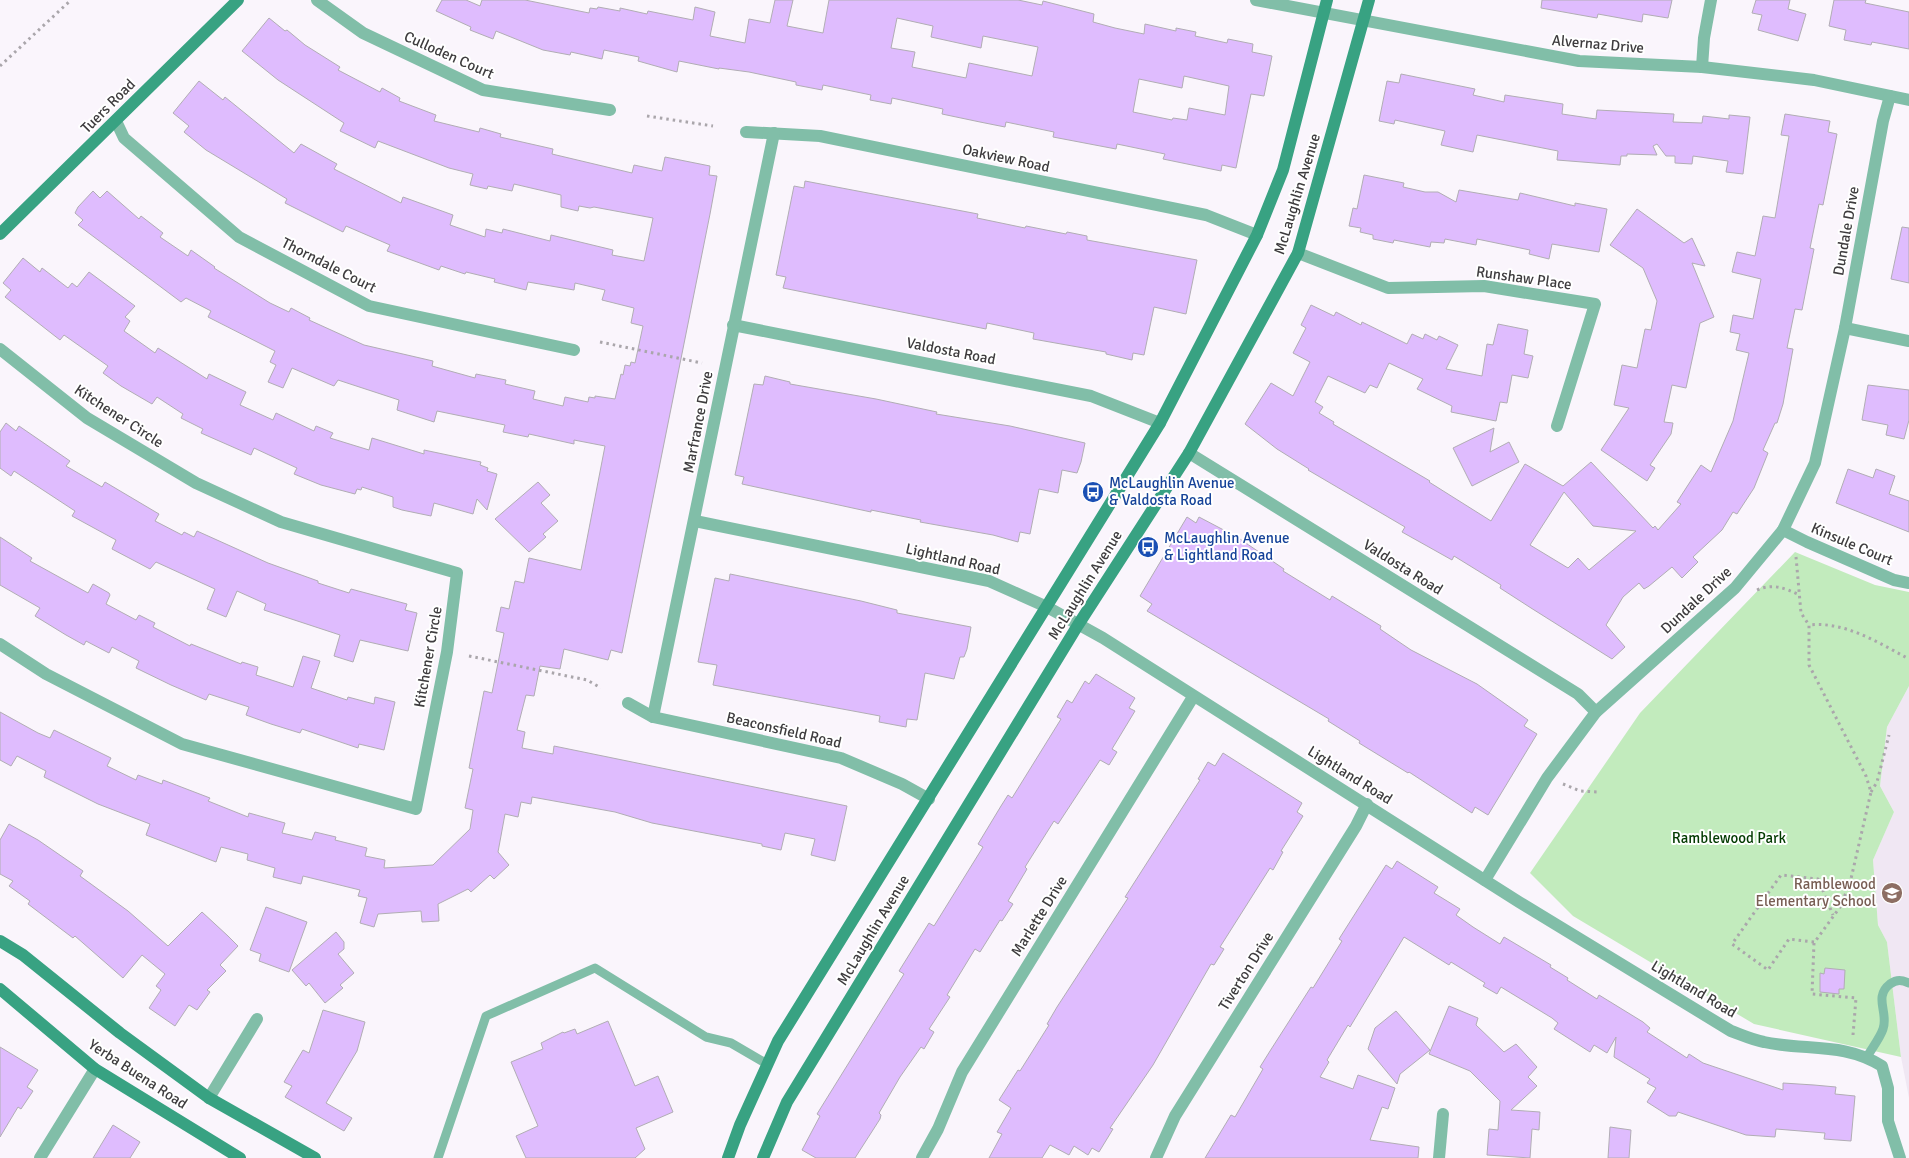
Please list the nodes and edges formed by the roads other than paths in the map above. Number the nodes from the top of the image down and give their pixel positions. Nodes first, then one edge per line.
1 (238, 0) edge
2 (317, 0) edge
3 (1256, 0) edge
4 (1369, 0) edge
5 (1711, 0) edge
6 (1326, 6) edge
7 (1365, 21) junction
8 (1702, 68) junction
9 (1890, 96) junction
10 (1909, 100) edge
11 (610, 110) dead end
12 (116, 121) junction
13 (746, 132) dead end
14 (774, 133) junction
15 (0, 234) edge
16 (1257, 235) junction
17 (1298, 253) junction
18 (733, 325) junction
19 (1845, 328) junction
20 (1909, 341) edge
21 (0, 349) edge
22 (574, 350) dead end
23 (1160, 424) junction
24 (1557, 426) dead end
25 (1189, 453) junction
26 (696, 521) junction
27 (1783, 530) junction
28 (1909, 583) edge
29 (1047, 607) junction
30 (1078, 625) junction
31 (0, 644) edge
32 (1193, 697) junction
33 (628, 703) dead end
34 (1596, 712) junction
35 (654, 717) junction
36 (929, 799) junction
37 (1367, 804) junction
38 (1485, 880) junction
39 (0, 941) edge
40 (1909, 982) edge
41 (0, 989) edge
42 (257, 1019) dead end
43 (1867, 1057) junction
44 (767, 1064) junction
45 (95, 1069) junction
46 (209, 1098) junction
47 (1443, 1114) dead end
48 (40, 1158) edge
49 (240, 1158) edge
50 (315, 1158) edge
51 (438, 1158) edge
52 (728, 1158) edge
53 (763, 1158) edge
54 (922, 1158) edge
55 (1156, 1158) edge
56 (1439, 1158) edge
57 (1900, 1158) edge

1 - 12 main road, Tuers Road
2 - 11 street, Culloden Court
3 - 6 street, Alvernaz Drive
4 - 7 main road, McLaughlin Avenue
5 - 8 street
6 - 7 street, Alvernaz Drive
6 - 16 main road, McLaughlin Avenue
7 - 8 street, Alvernaz Drive
7 - 17 main road, McLaughlin Avenue
8 - 9 street, Alvernaz Drive
9 - 10 street, Alvernaz Drive
9 - 19 street, Dundale Drive
12 - 15 main road, Tuers Road
12 - 22 street, Thorndale Court
13 - 14 street, Oakview Road
14 - 16 street, Oakview Road
14 - 18 street, Marfrance Drive
16 - 23 main road, McLaughlin Avenue
17 - 24 street, Runshaw Place
17 - 25 main road, McLaughlin Avenue
18 - 23 street, Valdosta Road
18 - 26 street, Marfrance Drive
19 - 20 street
19 - 27 street, Dundale Drive
21 - 31 street, Kitchener Circle
23 - 29 main road, McLaughlin Avenue
25 - 30 main road, McLaughlin Avenue
25 - 34 street, Valdosta Road
26 - 29 street, Lightland Road
26 - 35 street, Marfrance Drive
27 - 28 street, Kinsule Court
27 - 34 street, Dundale Drive
29 - 30 street, Lightland Road
29 - 36 main road, McLaughlin Avenue
30 - 32 street, Lightland Road
30 - 53 main road, McLaughlin Avenue
32 - 37 street, Lightland Road
32 - 54 street, Marlette Drive
33 - 35 street, Beaconsfield Road
34 - 38 street, Dundale Drive
35 - 36 street, Beaconsfield Road
36 - 44 main road, McLaughlin Avenue
37 - 38 street, Lightland Road
37 - 55 street, Tiverton Drive
38 - 43 street, Lightland Road
39 - 46 main road, Yerba Buena Road
40 - 43 lane
41 - 45 main road, Yerba Buena Road
42 - 46 street, Yerba Buena Road
43 - 57 street, Lightland Road
44 - 51 lane
44 - 52 main road, McLaughlin Avenue
45 - 48 street
45 - 49 main road, Yerba Buena Road
46 - 50 main road, Yerba Buena Road
47 - 56 street

